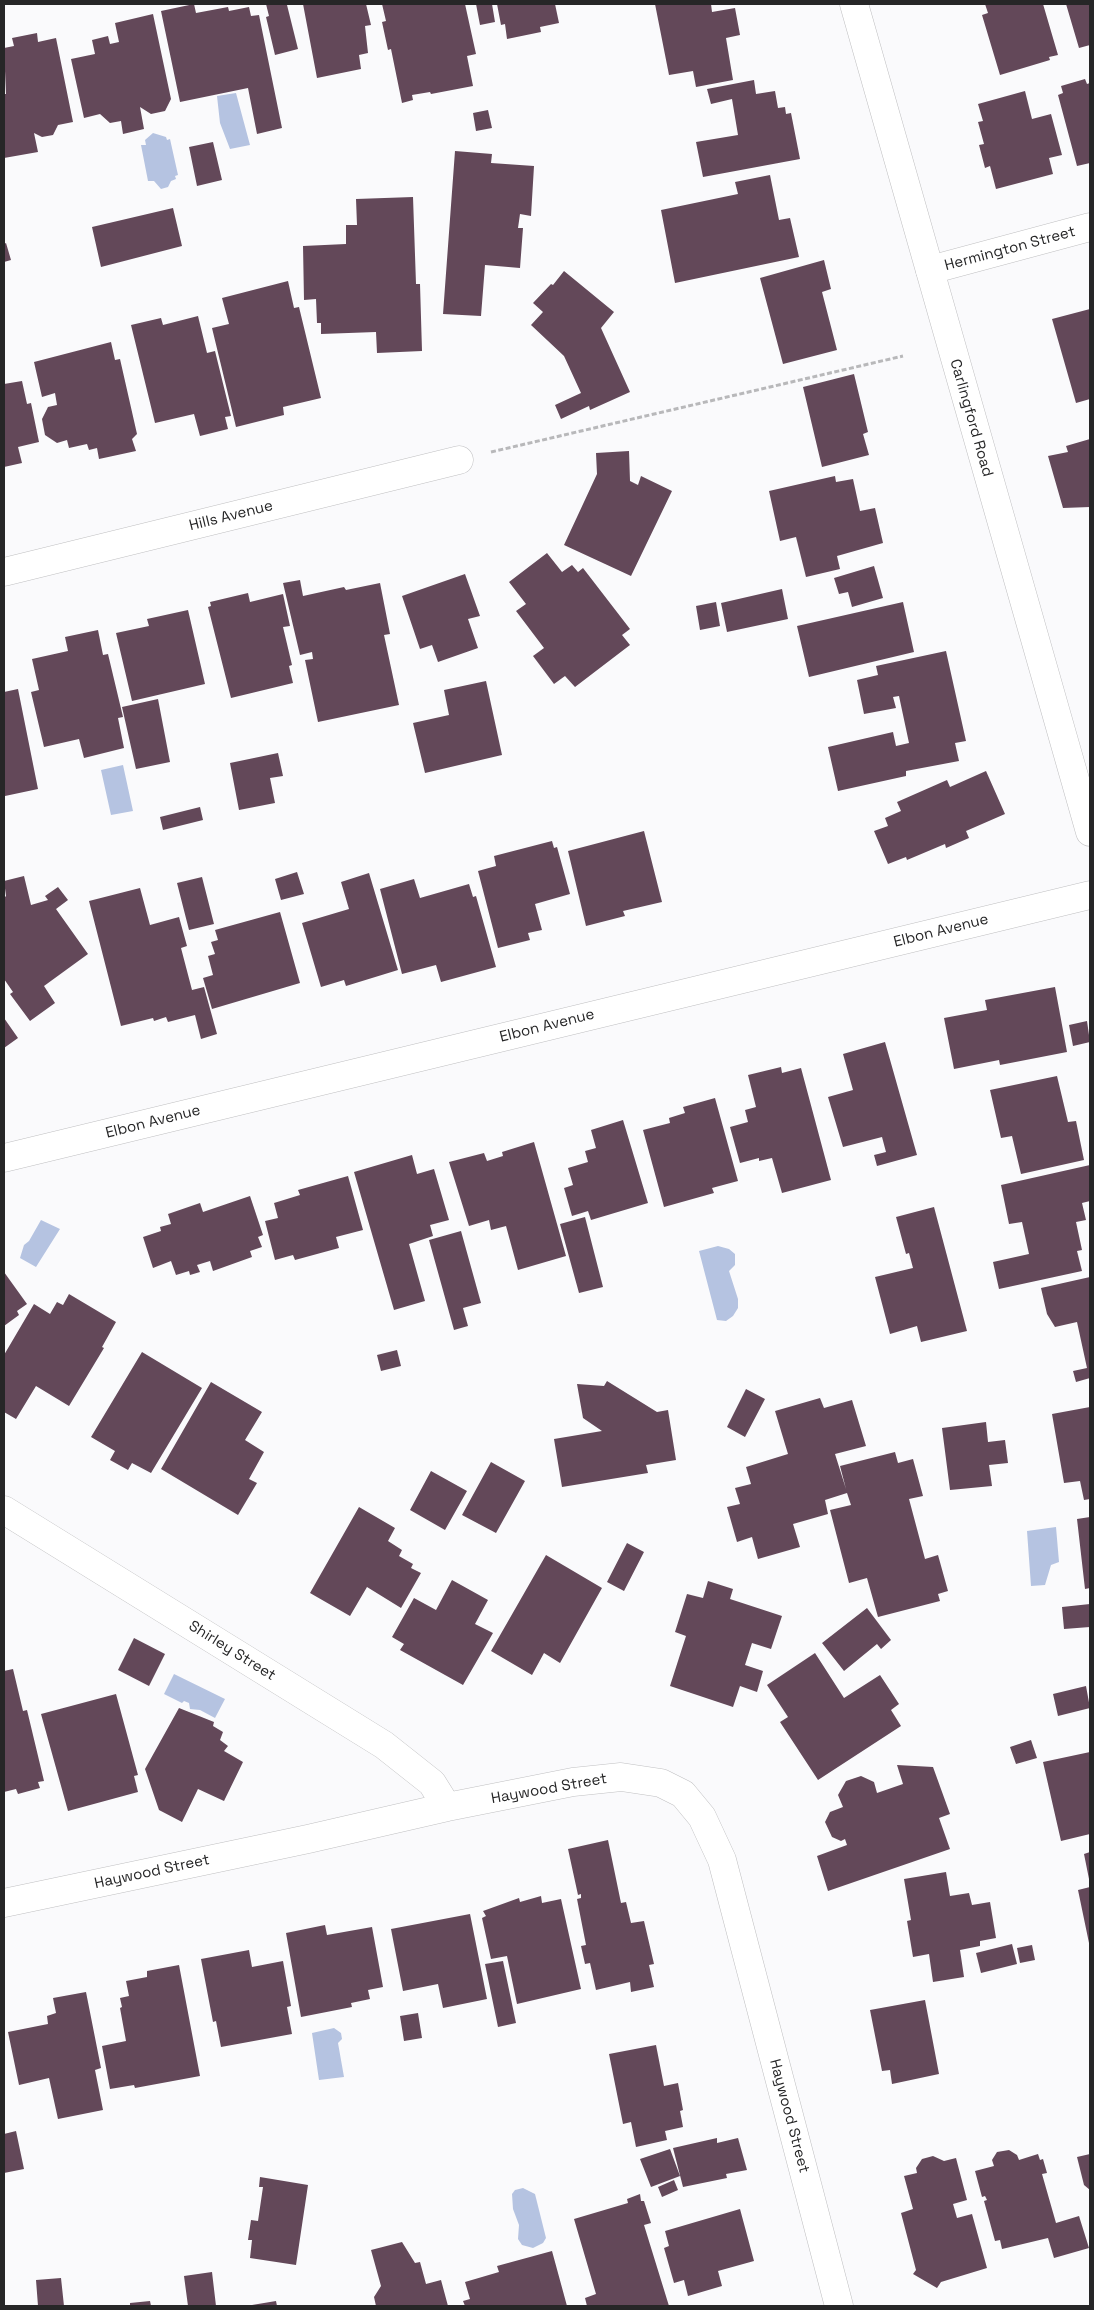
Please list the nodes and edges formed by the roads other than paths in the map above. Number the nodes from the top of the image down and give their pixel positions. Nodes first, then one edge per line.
1 (854, 4) edge
2 (1090, 227) edge
3 (930, 270) junction
4 (459, 460) road end
5 (4, 572) edge
6 (1090, 832) edge
7 (1090, 895) edge
8 (4, 1158) edge
9 (4, 1510) edge
10 (447, 1807) junction
11 (4, 1903) edge
12 (839, 2306) edge

1 - 3 street, Carlingford Road
2 - 3 street, Hermington Street
3 - 6 street, Carlingford Road
4 - 5 street, Hills Avenue
7 - 8 street, Elbon Avenue
9 - 10 street, Shirley Street
10 - 11 street, Haywood Street
10 - 12 street, Haywood Street

